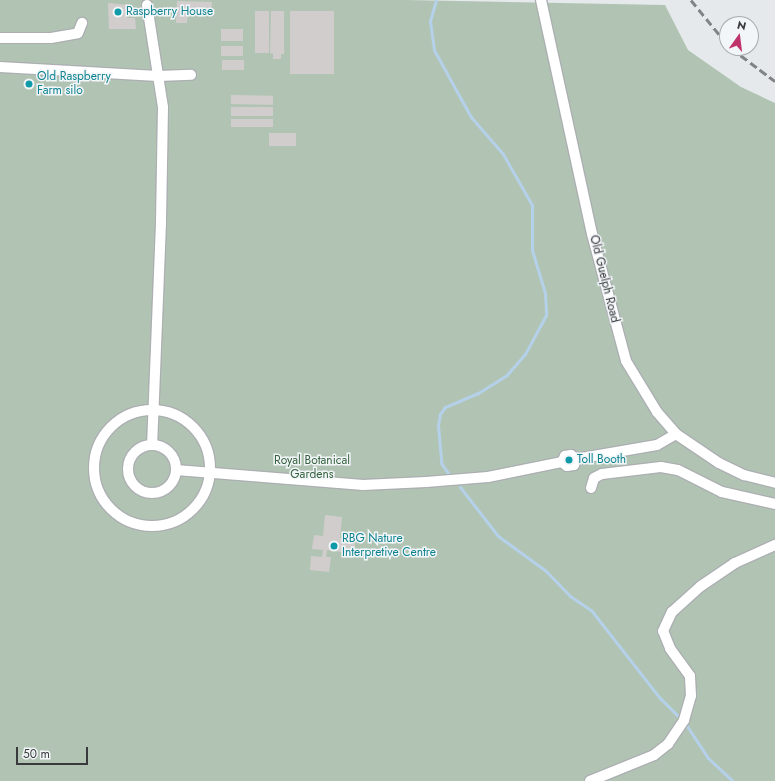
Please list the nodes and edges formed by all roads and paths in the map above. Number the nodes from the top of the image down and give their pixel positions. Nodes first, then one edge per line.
1 (146, 5) dead end
2 (542, 5) edge
3 (82, 22) dead end
4 (0, 38) edge
5 (0, 67) edge
6 (191, 75) dead end
7 (158, 76) junction
8 (154, 410) junction
9 (676, 434) junction
10 (152, 445) junction
11 (176, 470) junction
12 (210, 474) junction
13 (775, 483) edge
14 (591, 488) dead end
15 (775, 504) edge
16 (775, 545) edge
17 (590, 781) edge

1 - 7 street
2 - 9 street, Old Guelph Road
3 - 4 street
5 - 7 street
6 - 7 street
7 - 8 street
8 - 10 street
8 - 12 street
8 - 12 street
9 - 12 street
9 - 13 street, Old Guelph Road
10 - 11 street
10 - 11 street
11 - 12 street
14 - 15 street
16 - 17 street

